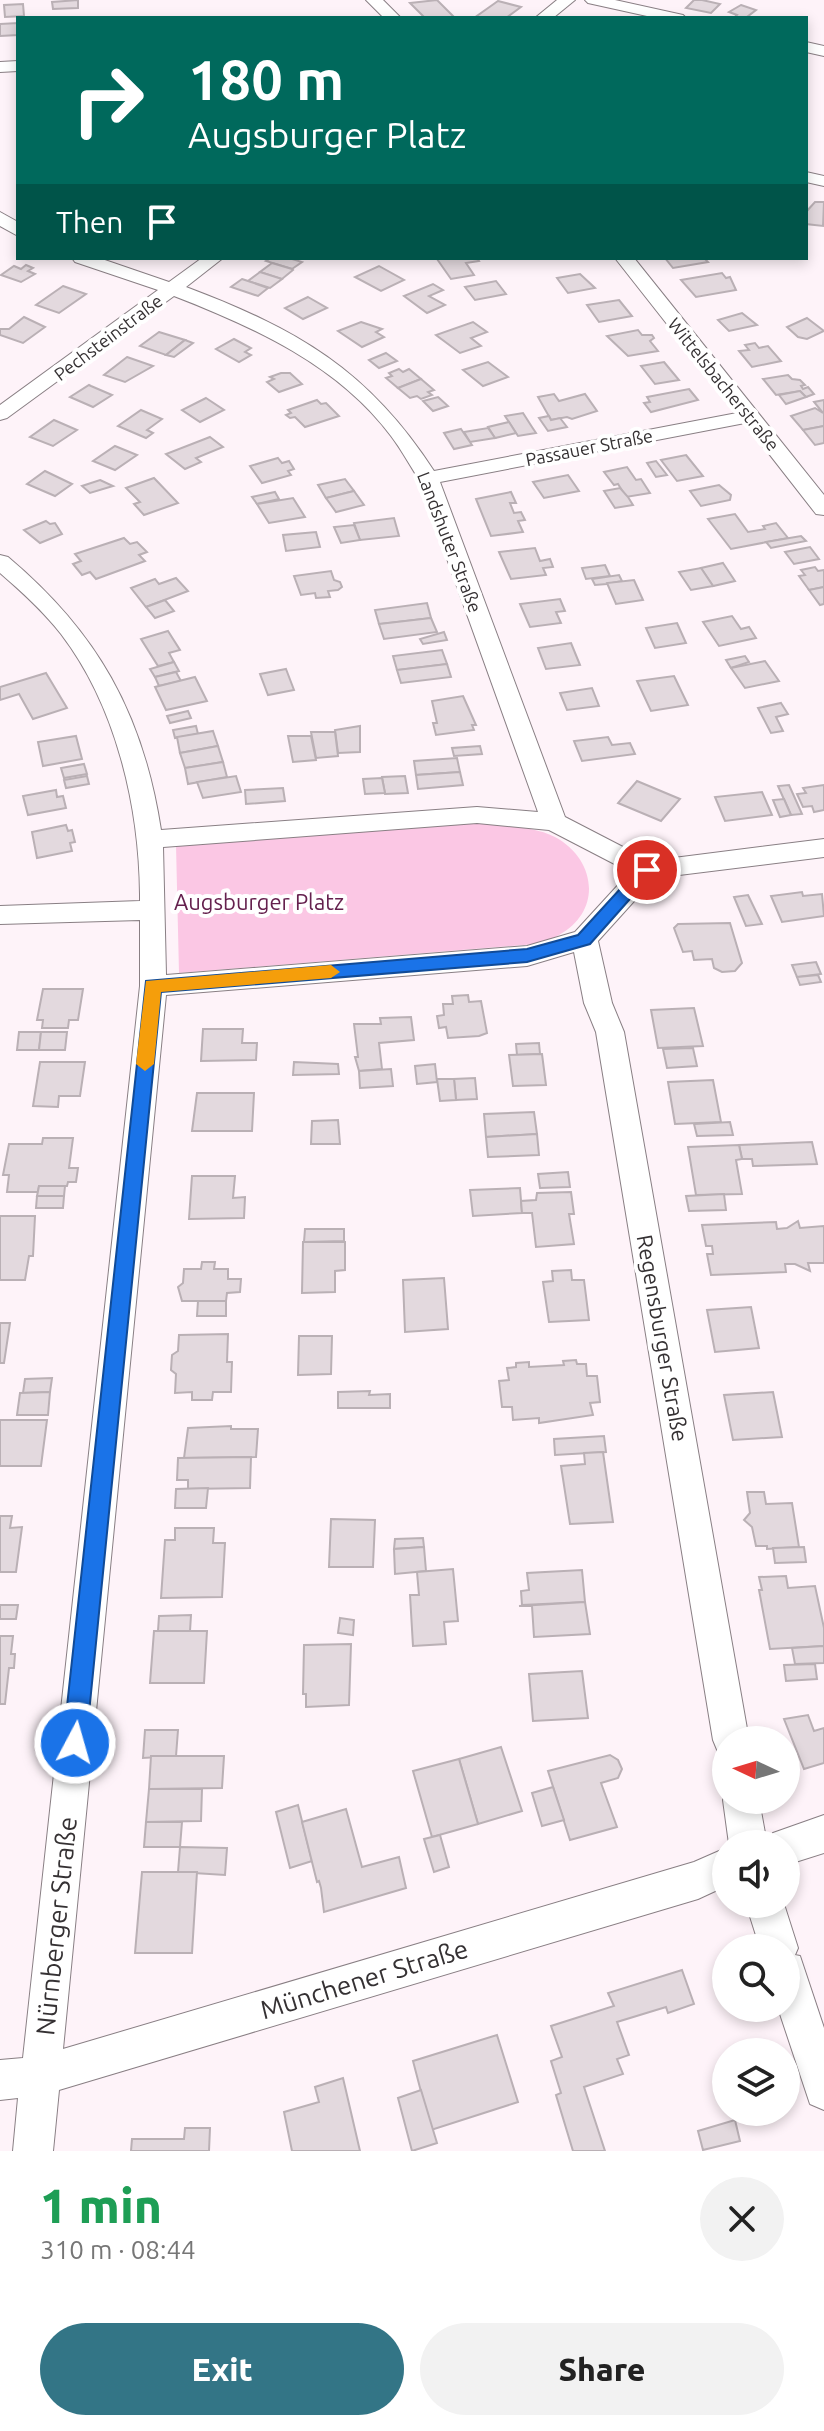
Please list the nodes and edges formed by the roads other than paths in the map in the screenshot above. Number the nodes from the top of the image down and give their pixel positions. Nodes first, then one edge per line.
1 (374, 0) edge
2 (567, 0) edge
3 (593, 0) edge
4 (391, 16) edge
5 (546, 16) edge
6 (669, 16) edge
7 (0, 217) edge
8 (16, 229) edge
9 (87, 260) edge
10 (211, 260) edge
11 (626, 260) edge
12 (172, 289) junction
13 (0, 414) edge
14 (751, 416) junction
15 (428, 478) junction
16 (824, 509) edge
17 (0, 562) edge
18 (554, 822) junction
19 (150, 839) junction
20 (824, 848) edge
21 (647, 870) junction
22 (151, 910) junction
23 (0, 915) edge
24 (584, 939) junction
25 (153, 986) junction
26 (729, 1726) edge
27 (824, 1834) edge
28 (800, 1842) edge
29 (712, 1873) edge
30 (800, 2014) edge
31 (41, 2076) junction
32 (0, 2080) edge
33 (824, 2090) edge
34 (33, 2151) edge

1 - 4 street
2 - 5 street
3 - 6 street
7 - 8 street
9 - 12 street, Landshuter Straße
10 - 12 street, Pechsteinstraße
11 - 14 street, Wittelsbacherstraße
12 - 13 street, Pechsteinstraße
12 - 15 street, Landshuter Straße
14 - 15 street, Passauer Straße
14 - 16 street, Wittelsbacherstraße
15 - 18 street, Landshuter Straße
17 - 19 street
18 - 19 street
18 - 21 street
19 - 22 street
20 - 21 street
21 - 24 street
22 - 23 street
22 - 25 street
24 - 25 street
24 - 26 street, Regensburger Straße
25 - 31 street, Nürnberger Straße
27 - 28 street
29 - 31 street, Münchener Straße
30 - 33 street
31 - 32 street, Münchener Straße
31 - 34 street, Nürnberger Straße

